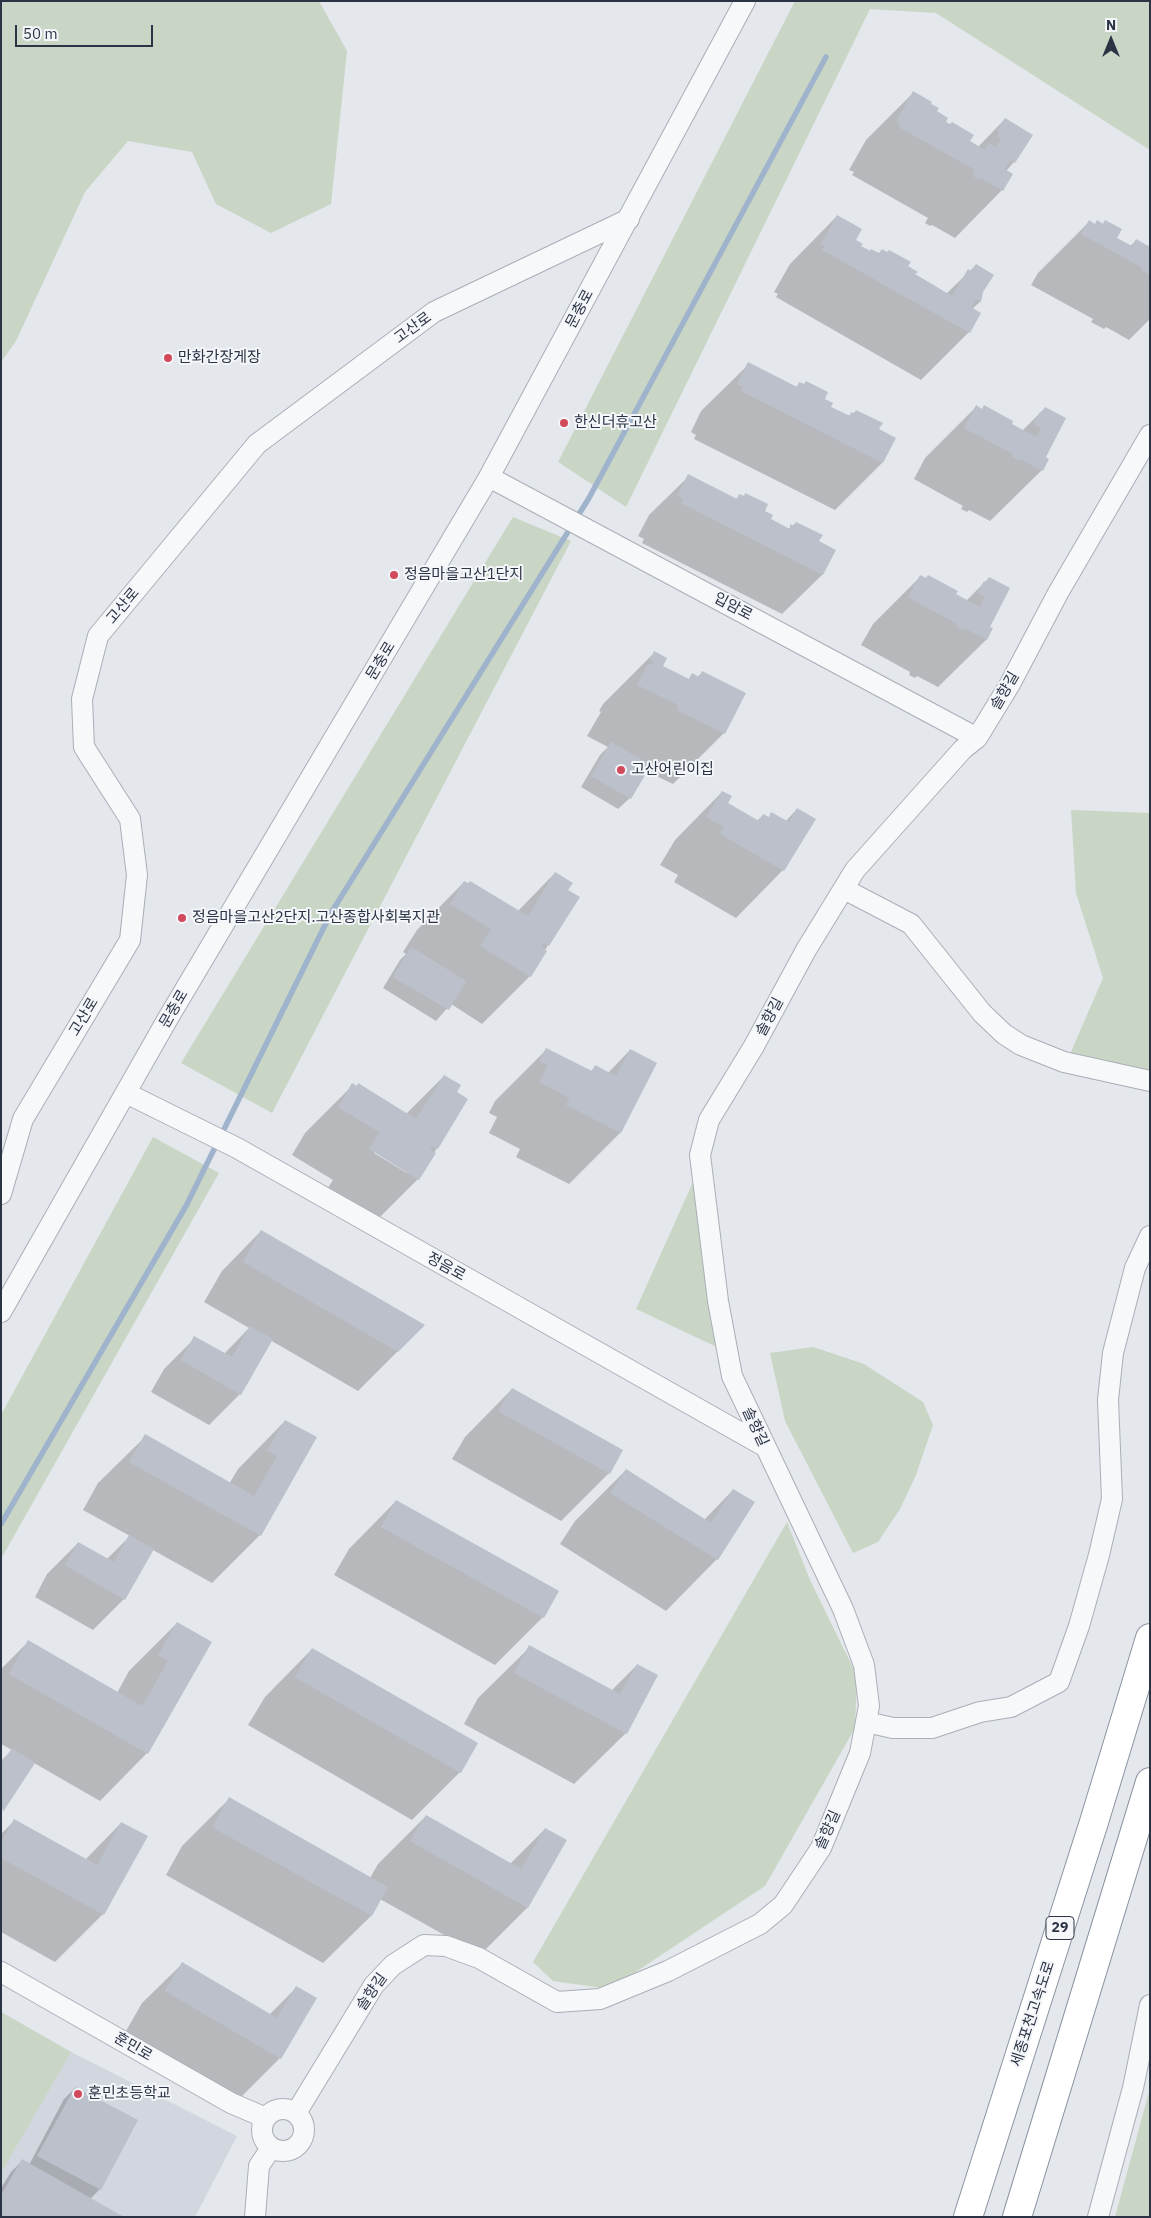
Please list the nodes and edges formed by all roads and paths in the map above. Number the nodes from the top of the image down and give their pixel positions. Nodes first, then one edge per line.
1 (745, 1) edge
2 (629, 219) junction
3 (1150, 436) edge
4 (489, 477) junction
5 (977, 738) junction
6 (844, 889) junction
7 (1150, 1081) edge
8 (126, 1093) junction
9 (1, 1194) edge
10 (1150, 1236) edge
11 (1, 1312) edge
12 (764, 1446) junction
13 (1150, 1638) edge
14 (866, 1722) junction
15 (1150, 1782) edge
16 (1, 1972) edge
17 (1150, 2006) edge
18 (296, 2113) junction
19 (266, 2118) junction
20 (271, 2148) junction
21 (255, 2217) edge
22 (968, 2217) edge
23 (1016, 2217) edge
24 (1098, 2217) edge

1 - 2 street, 문충로
2 - 4 street, 문충로
2 - 9 street, 고산로
3 - 5 street, 솔향길
4 - 5 street, 입암로
4 - 8 street, 문충로
5 - 6 street, 솔향길
6 - 7 street
6 - 12 street, 솔향길
8 - 11 street, 문충로
8 - 12 street, 정음로
10 - 14 street
12 - 14 street, 솔향길
13 - 22 highway, 세종포천고속도로 / 29
14 - 18 street, 솔향길
15 - 23 highway
16 - 19 street, 훈민로
17 - 24 street
18 - 19 street
18 - 20 street
19 - 20 street
20 - 21 street

